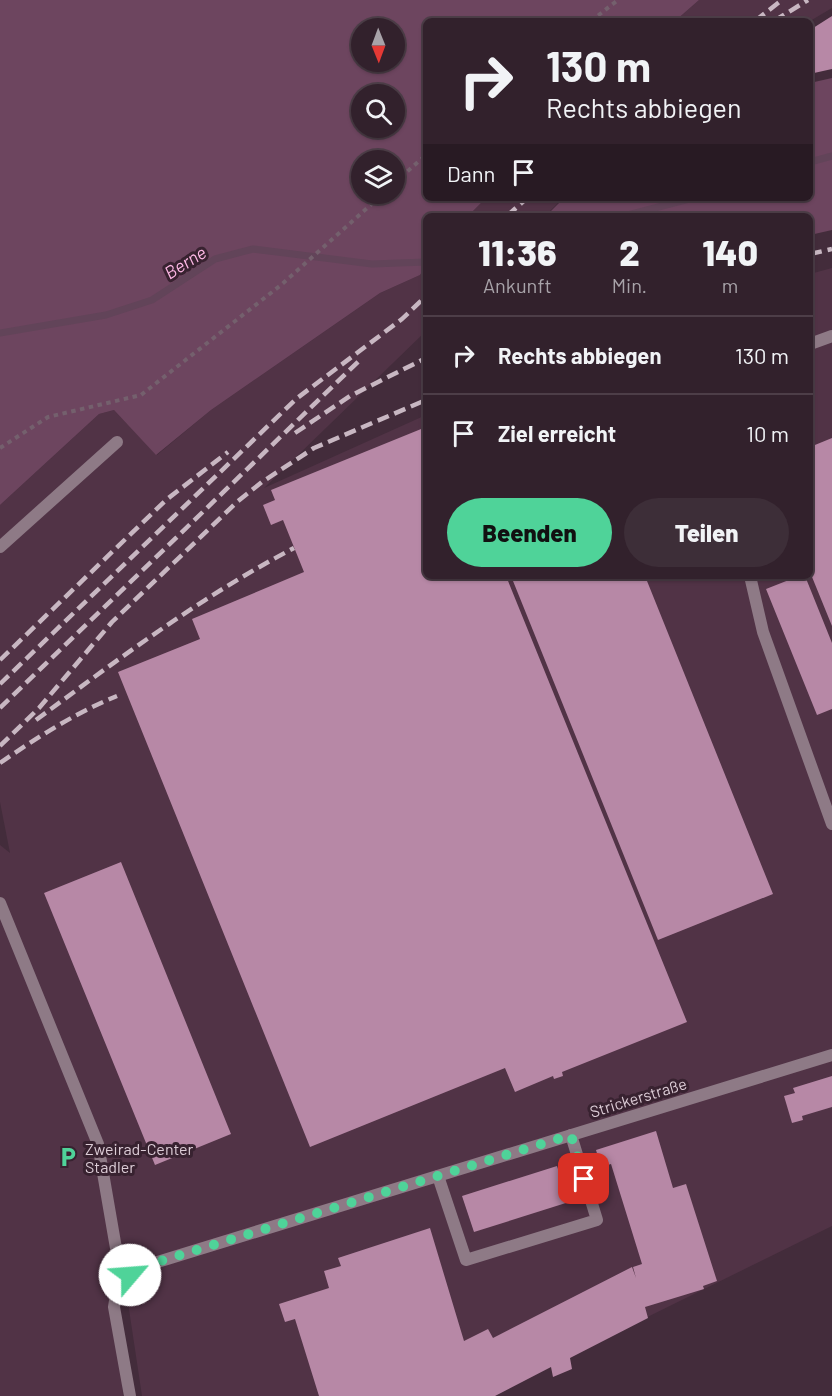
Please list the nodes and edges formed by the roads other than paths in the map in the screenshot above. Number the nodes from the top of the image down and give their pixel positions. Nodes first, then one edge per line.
1 (832, 336) edge
2 (813, 343) edge
3 (117, 442) dead end
4 (0, 547) edge
5 (751, 579) edge
6 (832, 824) edge
7 (0, 903) edge
8 (0, 937) edge
9 (15, 938) junction
10 (832, 1055) edge
11 (571, 1135) junction
12 (438, 1176) junction
13 (130, 1275) junction
14 (130, 1396) edge

1 - 2 street
3 - 4 street
5 - 6 street
7 - 9 street
8 - 9 street
9 - 13 street
10 - 11 street, Strickerstraße
11 - 12 street, Strickerstraße
11 - 12 street
12 - 13 street, Strickerstraße
13 - 14 street

